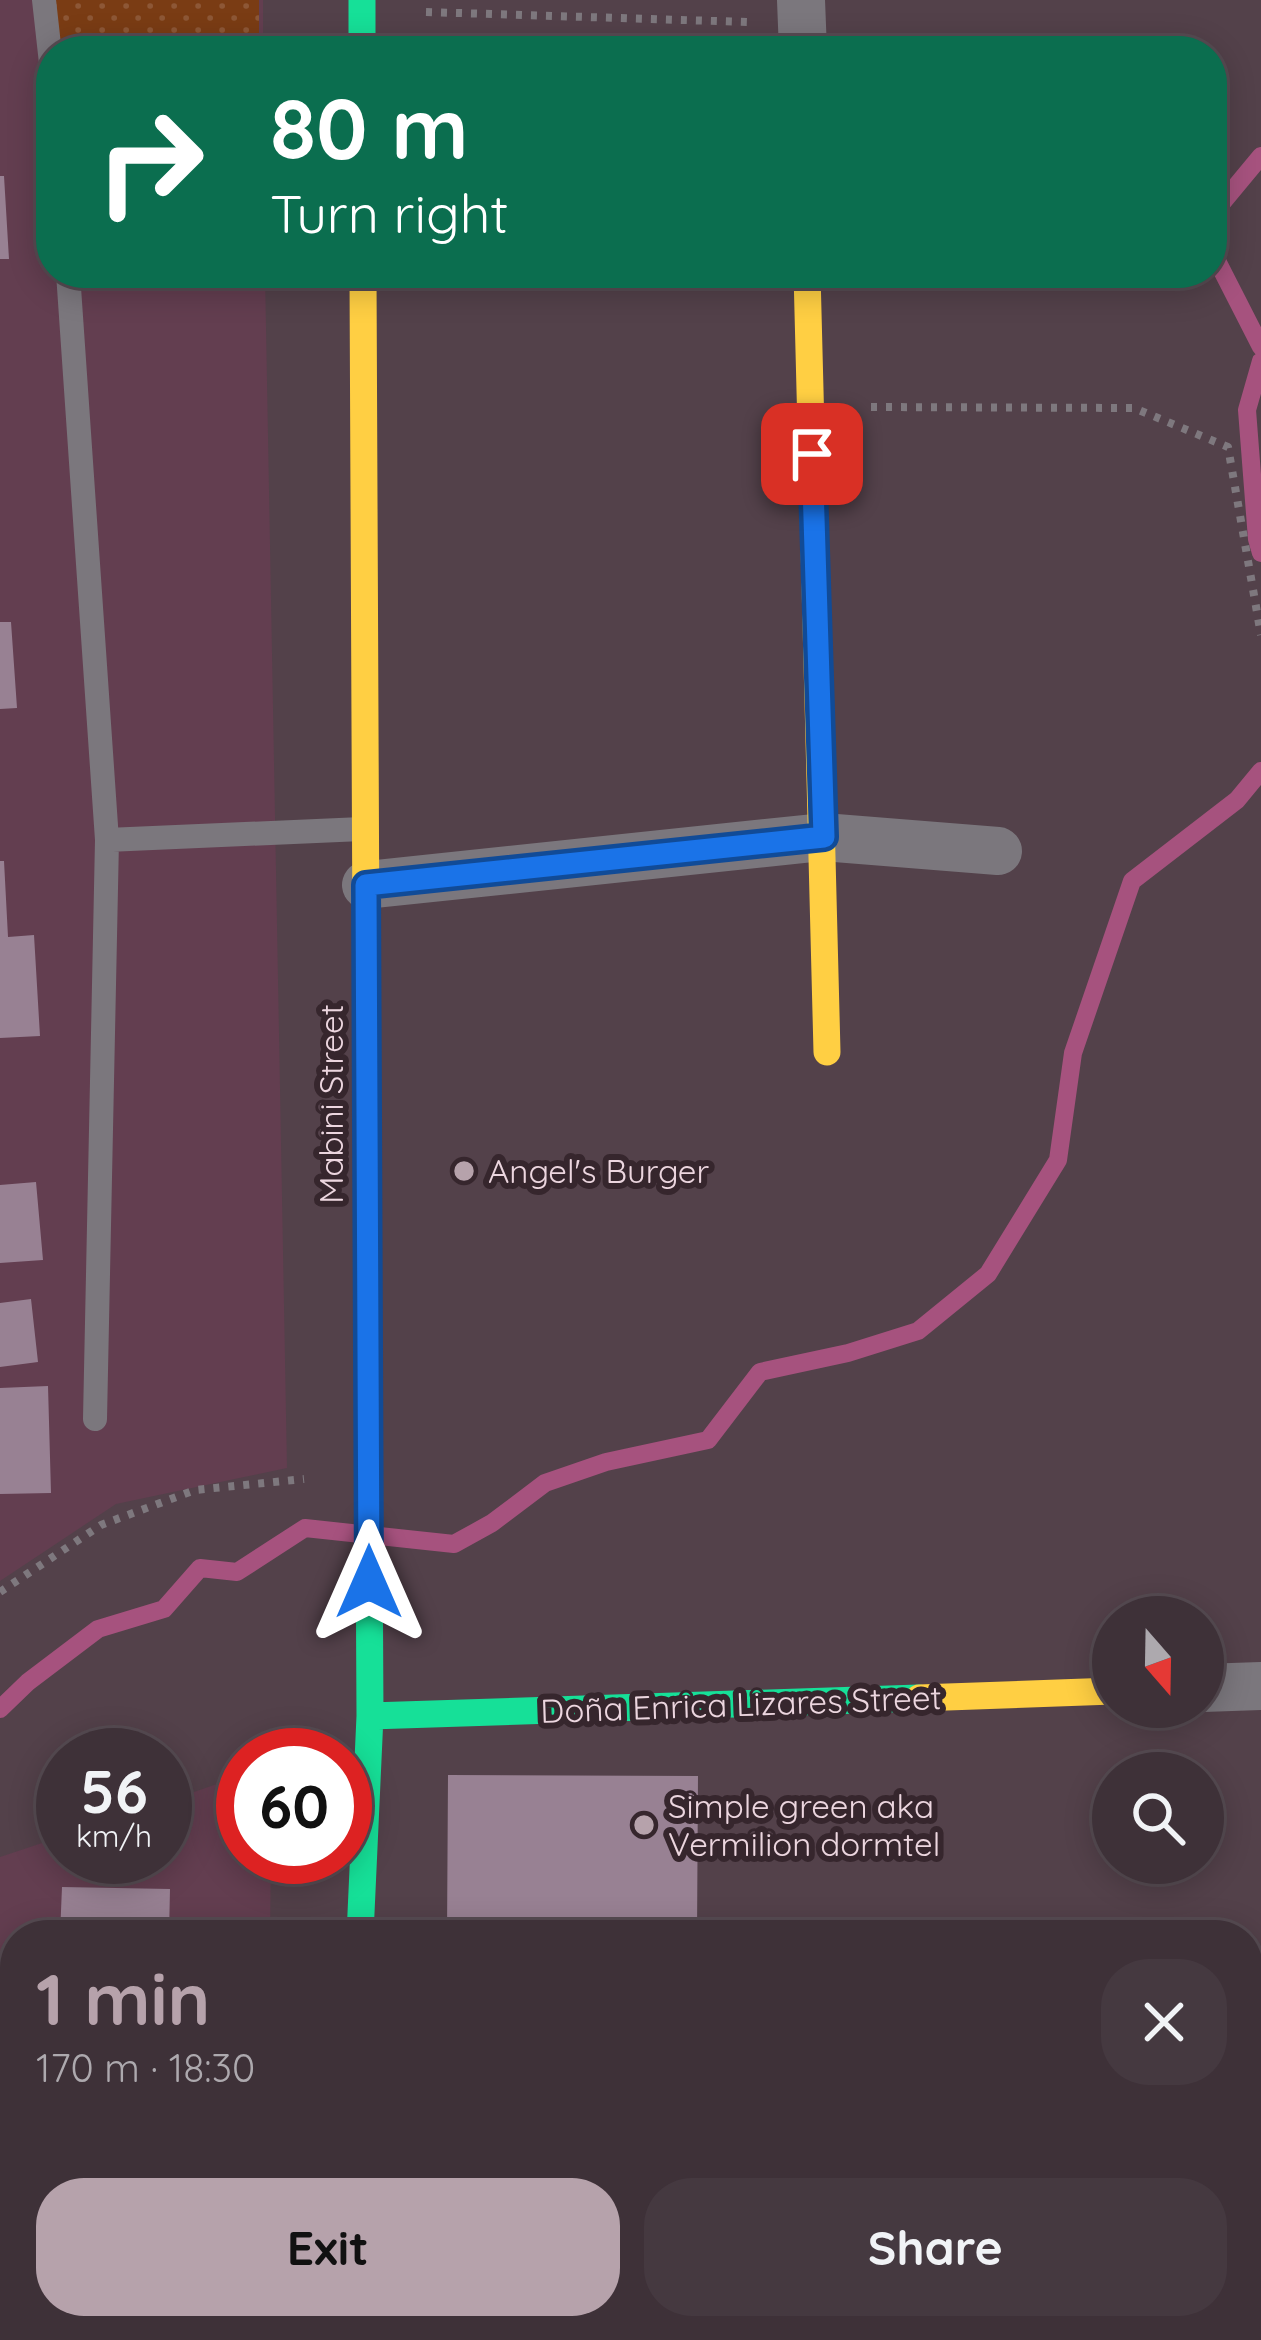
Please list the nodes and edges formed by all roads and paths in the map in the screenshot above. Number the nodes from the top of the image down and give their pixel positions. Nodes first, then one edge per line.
1 (44, 0) edge
2 (362, 5) edge
3 (802, 25) edge
4 (48, 36) edge
5 (362, 36) edge
6 (69, 288) edge
7 (363, 288) edge
8 (807, 288) edge
9 (810, 406) junction
10 (1261, 635) edge
11 (366, 829) junction
12 (824, 837) junction
13 (107, 840) junction
14 (998, 851) dead end
15 (366, 885) junction
16 (827, 1052) dead end
17 (95, 1419) dead end
18 (318, 1478) dead end
19 (0, 1592) edge
20 (1261, 1686) edge
21 (1224, 1687) edge
22 (1092, 1692) edge
23 (370, 1716) junction
24 (361, 1920) edge

1 - 4 lane
2 - 3 path
2 - 5 main road
6 - 13 lane
7 - 11 main road, Mabini Street
8 - 9 main road
9 - 10 path
9 - 12 main road
11 - 13 lane
11 - 15 main road, Mabini Street
12 - 14 street
12 - 15 street
12 - 16 main road
13 - 17 lane
15 - 23 main road, Mabini Street
18 - 19 path
20 - 21 street
22 - 23 main road, Doña Enrica Lizares Street
23 - 24 main road, Mabini Street

